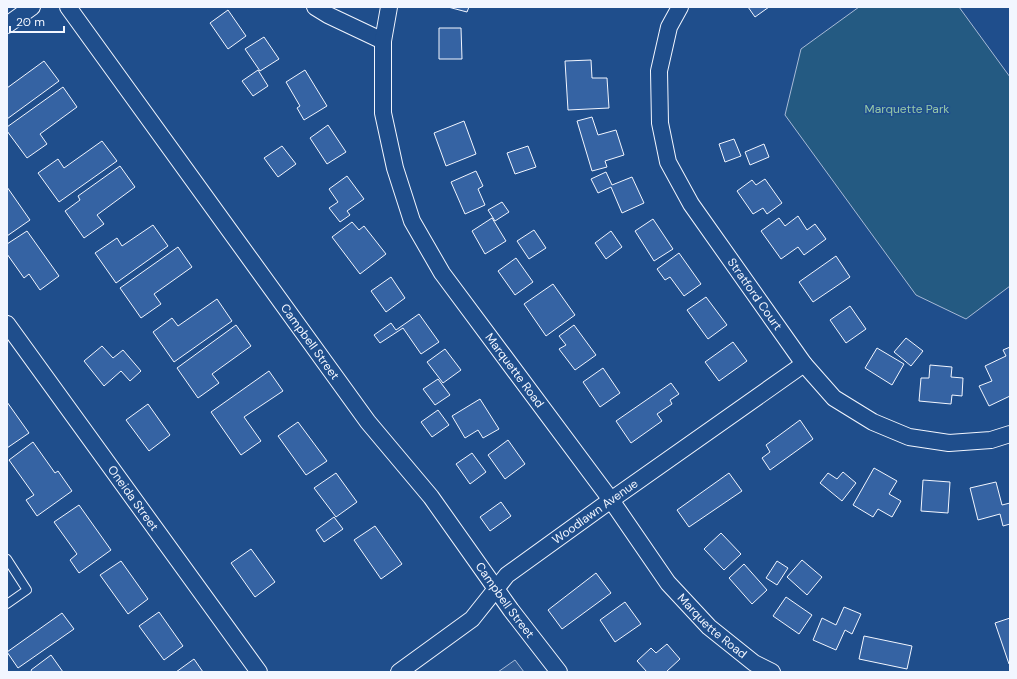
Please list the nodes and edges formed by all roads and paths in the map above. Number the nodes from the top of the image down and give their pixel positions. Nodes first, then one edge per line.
1 (32, 7) edge
2 (68, 7) edge
3 (315, 7) edge
4 (389, 7) edge
5 (680, 7) edge
6 (7, 25) edge
7 (383, 41) junction
8 (7, 324) edge
9 (804, 364) junction
10 (1010, 434) edge
11 (611, 500) junction
12 (7, 559) edge
13 (496, 589) junction
14 (7, 604) edge
15 (259, 672) edge
16 (399, 672) edge
17 (559, 672) edge
18 (772, 672) edge

1 - 6 street
2 - 13 street, Campbell Street
3 - 7 street
4 - 7 street, Marquette Road
5 - 9 street, Stratford Court
7 - 11 street, Marquette Road
8 - 15 street, Oneida Street
9 - 10 street, Stratford Court
9 - 11 street, Woodlawn Avenue
11 - 13 street, Woodlawn Avenue
11 - 18 street, Marquette Road
12 - 14 lane
13 - 16 street, Woodlawn Avenue
13 - 17 street, Campbell Street

